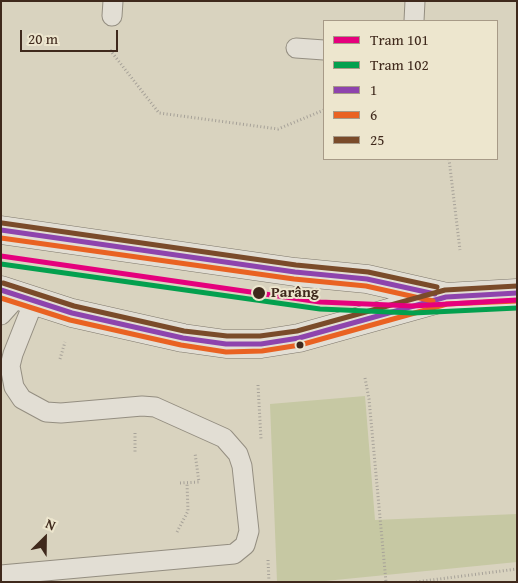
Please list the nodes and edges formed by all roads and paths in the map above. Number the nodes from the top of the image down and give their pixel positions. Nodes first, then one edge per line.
1 (415, 1) edge
2 (414, 20) edge
3 (296, 48) dead end
4 (110, 50) dead end
5 (323, 50) edge
6 (323, 110) edge
7 (449, 160) edge
8 (1, 230) edge
9 (460, 250) dead end
10 (517, 293) edge
11 (446, 297) junction
12 (14, 301) edge
13 (365, 378) dead end
14 (144, 430) dead end
15 (194, 444) dead end
16 (136, 454) dead end
17 (180, 483) dead end
18 (187, 483) junction
19 (162, 561) junction
20 (517, 569) edge
21 (1, 575) edge
22 (386, 582) edge
23 (416, 582) edge

1 - 2 lane
3 - 5 lane
4 - 6 path
7 - 9 path
8 - 11 main road
10 - 11 main road
11 - 12 main road
12 - 19 lane
13 - 22 path
14 - 16 path
15 - 18 path
17 - 18 path
18 - 19 path
19 - 21 lane
20 - 23 path

